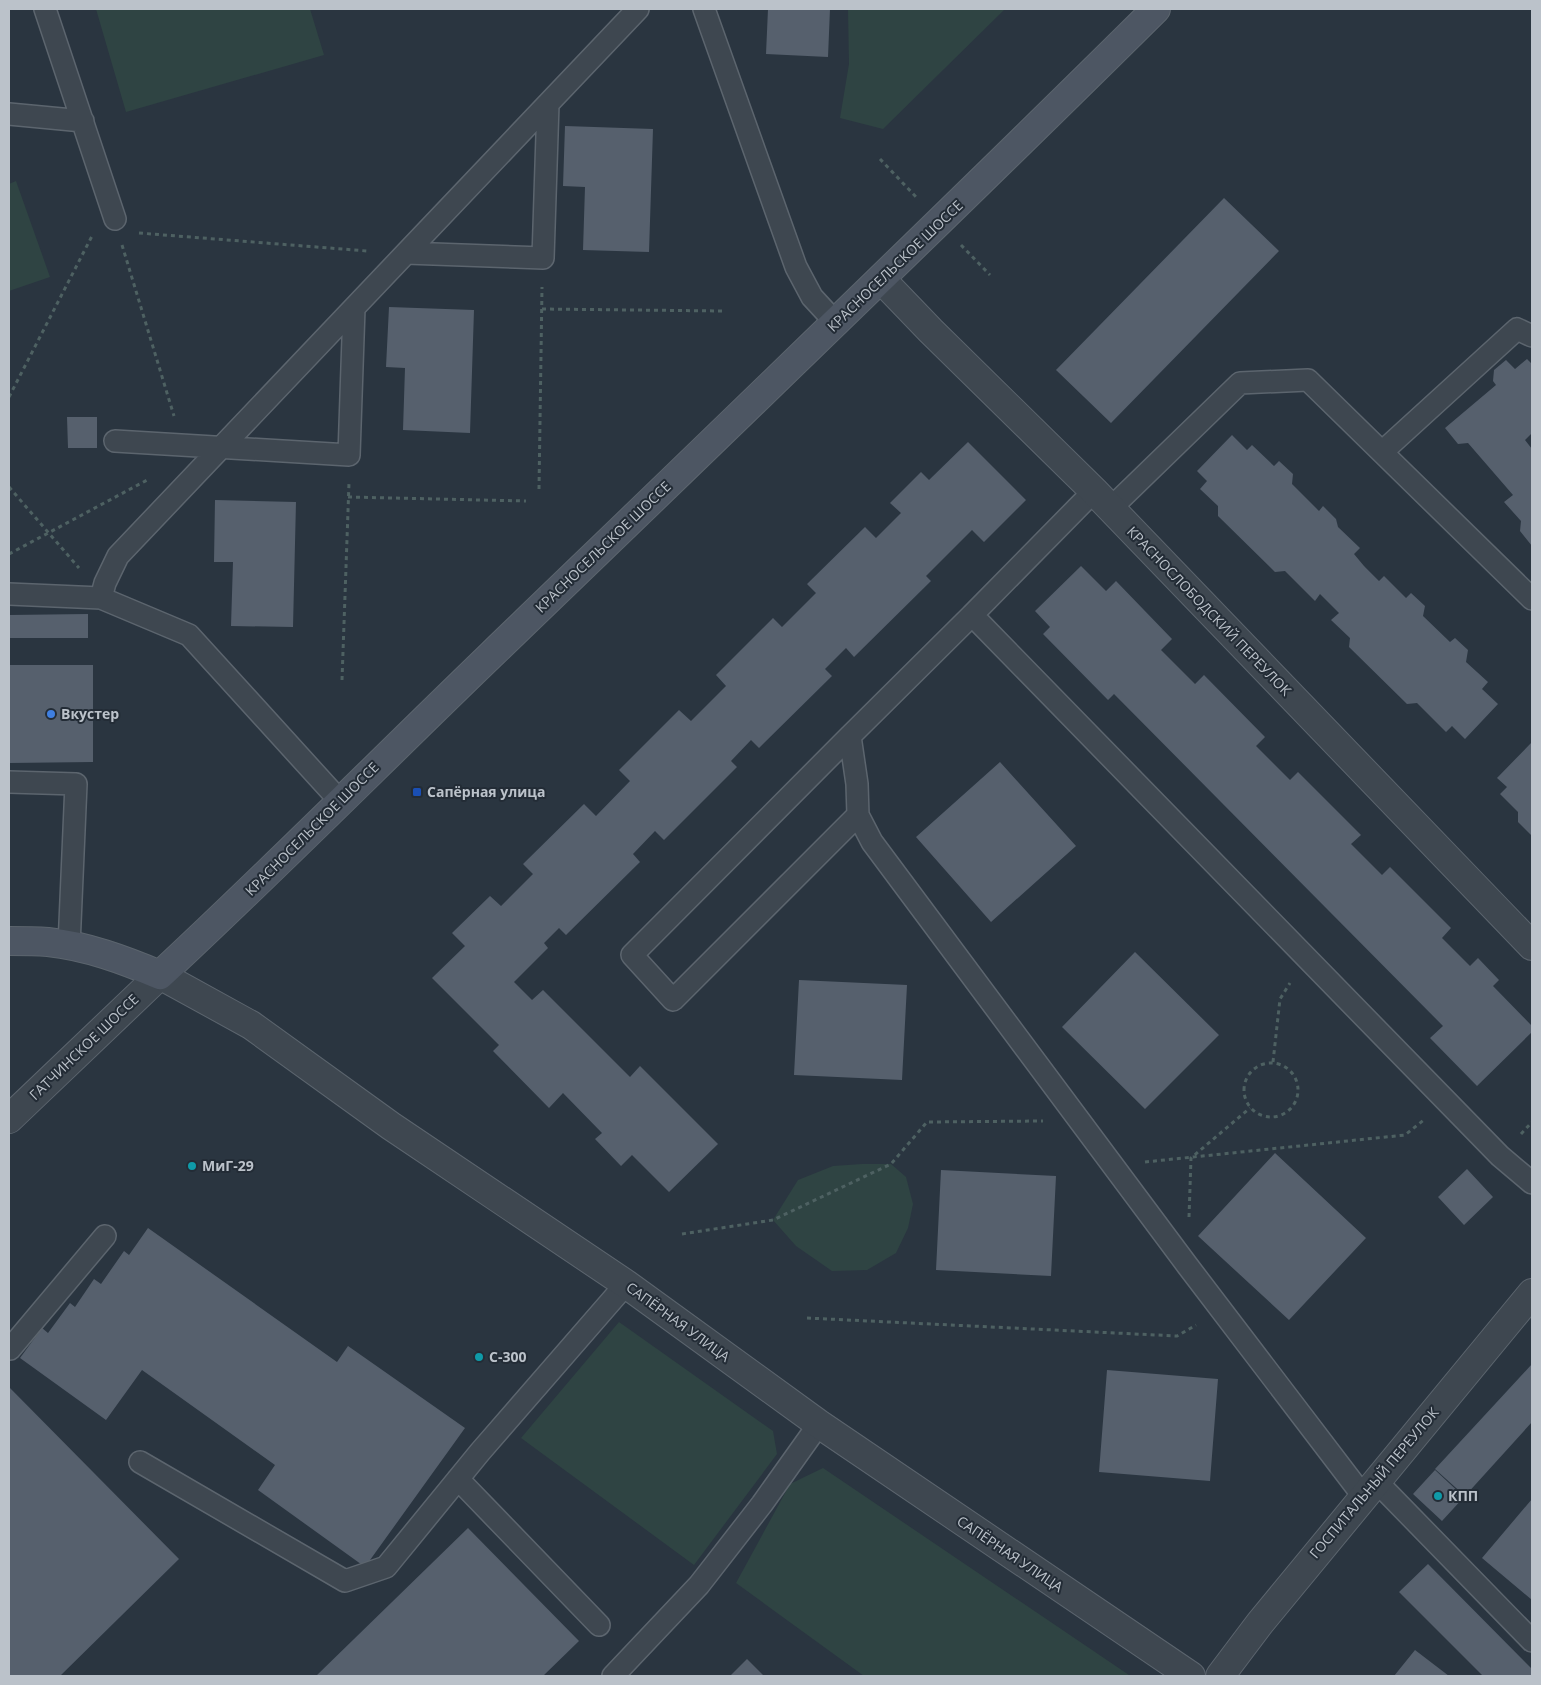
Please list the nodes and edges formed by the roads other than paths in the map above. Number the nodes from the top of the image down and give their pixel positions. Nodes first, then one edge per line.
1 (45, 9) edge
2 (638, 9) edge
3 (704, 9) edge
4 (1156, 9) edge
5 (548, 104) junction
6 (9, 114) edge
7 (82, 121) junction
8 (115, 219) dead end
9 (406, 253) junction
10 (881, 279) junction
11 (354, 308) junction
12 (836, 323) junction
13 (1532, 336) edge
14 (115, 441) dead end
15 (222, 447) junction
16 (1382, 452) junction
17 (1102, 500) junction
18 (9, 594) edge
19 (102, 598) junction
20 (1532, 599) edge
21 (972, 615) junction
22 (850, 736) junction
23 (9, 782) edge
24 (340, 801) junction
25 (858, 815) junction
26 (9, 941) edge
27 (70, 946) junction
28 (1532, 946) edge
29 (160, 975) junction
30 (9, 1119) edge
31 (1532, 1183) edge
32 (105, 1236) dead end
33 (626, 1284) junction
34 (1532, 1293) edge
35 (9, 1348) edge
36 (819, 1424) junction
37 (140, 1462) dead end
38 (458, 1479) junction
39 (1369, 1489) junction
40 (599, 1625) dead end
41 (1532, 1641) edge
42 (613, 1676) edge
43 (1191, 1676) edge
44 (1220, 1676) edge

1 - 7 lane
2 - 5 lane
3 - 12 lane
4 - 10 main road, КРАСНОСЕЛЬСКОЕ ШОССЕ
5 - 9 lane
5 - 9 lane
6 - 7 lane
7 - 8 lane
9 - 11 lane
10 - 12 main road, КРАСНОСЕЛЬСКОЕ ШОССЕ
10 - 17 street, КРАСНОСЛОБОДСКИЙ ПЕРЕУЛОК
11 - 15 lane
11 - 15 lane
12 - 24 main road, КРАСНОСЕЛЬСКОЕ ШОССЕ
13 - 16 lane
14 - 15 lane
15 - 19 lane
16 - 17 lane
16 - 20 lane
17 - 21 lane
17 - 28 street, КРАСНОСЛОБОДСКИЙ ПЕРЕУЛОК
18 - 19 lane
19 - 24 lane
21 - 22 lane
21 - 31 lane
22 - 25 lane
22 - 25 lane
23 - 27 lane
24 - 29 main road, КРАСНОСЕЛЬСКОЕ ШОССЕ
25 - 39 lane
26 - 27 main road
27 - 29 main road
29 - 30 street, ГАТЧИНСКОЕ ШОССЕ
29 - 33 street, САПЁРНАЯ УЛИЦА
32 - 35 lane
33 - 36 street, САПЁРНАЯ УЛИЦА
33 - 38 lane
34 - 39 street, ГОСПИТАЛЬНЫЙ ПЕРЕУЛОК
36 - 42 lane
36 - 43 street, САПЁРНАЯ УЛИЦА
37 - 38 lane
38 - 40 lane
39 - 41 lane
39 - 44 street, ГОСПИТАЛЬНЫЙ ПЕРЕУЛОК

